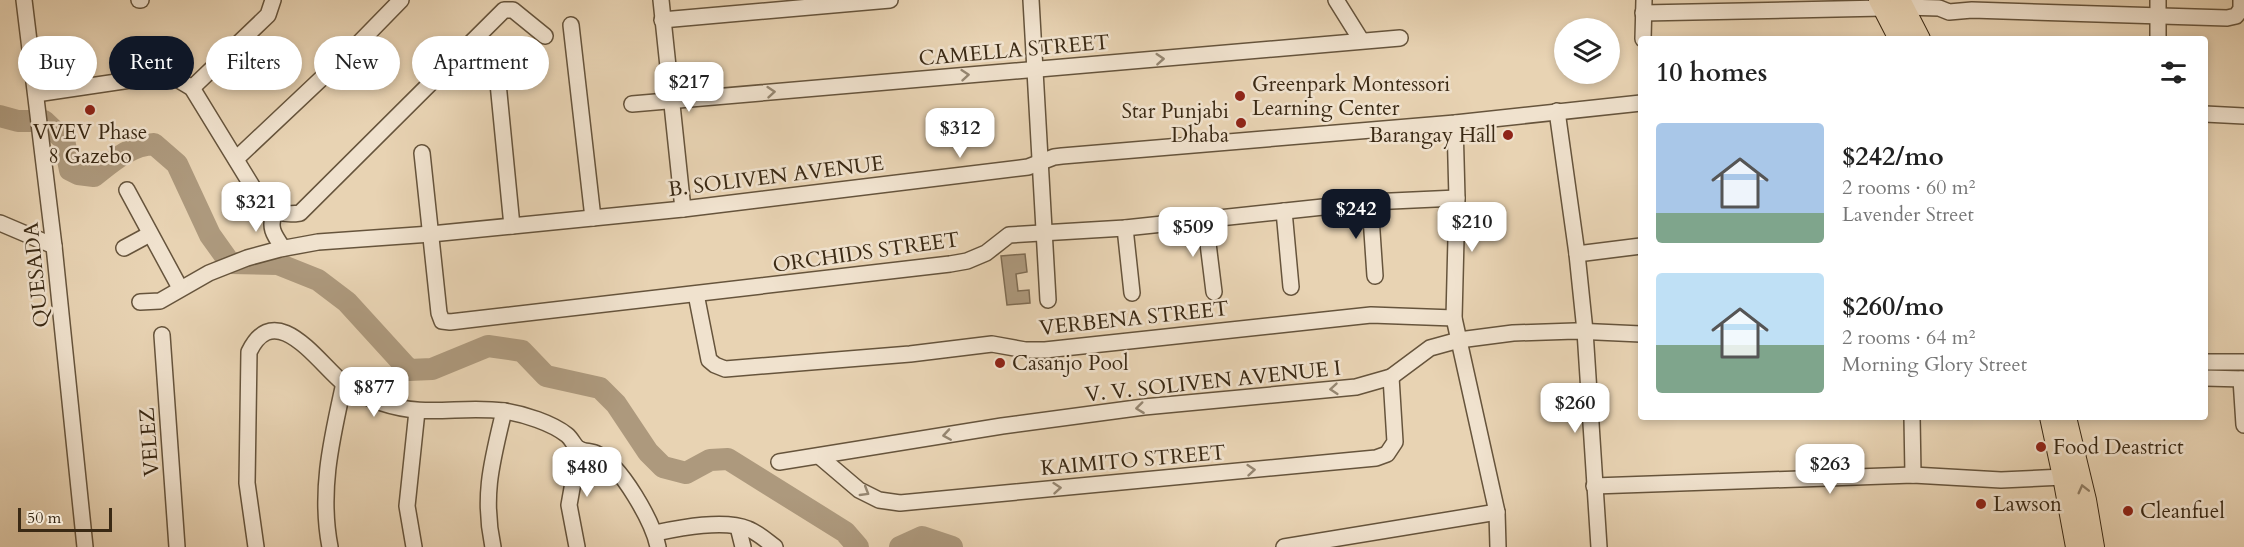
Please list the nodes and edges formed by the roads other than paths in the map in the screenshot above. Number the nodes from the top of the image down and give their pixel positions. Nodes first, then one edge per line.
1 (24, 0) edge
2 (273, 0) edge
3 (401, 0) edge
4 (661, 0) edge
5 (890, 0) edge
6 (1031, 0) edge
7 (1336, 0) edge
8 (2241, 0) edge
9 (1891, 4) edge
10 (1643, 6) edge
11 (2061, 6) edge
12 (2158, 7) edge
13 (663, 20) junction
14 (572, 25) dead end
15 (478, 36) edge
16 (545, 36) dead end
17 (1643, 36) edge
18 (1898, 36) edge
19 (1918, 36) edge
20 (2158, 36) edge
21 (1400, 38) dead end
22 (1361, 40) junction
23 (1036, 68) junction
24 (109, 86) edge
25 (194, 86) edge
26 (193, 90) edge
27 (424, 90) edge
28 (499, 90) edge
29 (37, 101) junction
30 (671, 101) junction
31 (1638, 103) edge
32 (632, 105) dead end
33 (1557, 111) junction
34 (2208, 114) edge
35 (2244, 116) edge
36 (1455, 123) junction
37 (422, 153) dead end
38 (236, 159) junction
39 (1042, 163) junction
40 (127, 190) dead end
41 (1457, 198) junction
42 (1370, 202) junction
43 (683, 209) junction
44 (1284, 211) junction
45 (275, 212) junction
46 (592, 218) junction
47 (1205, 219) junction
48 (0, 223) edge
49 (512, 226) junction
50 (1125, 228) junction
51 (1045, 232) junction
52 (150, 234) junction
53 (431, 234) junction
54 (54, 246) junction
55 (1638, 246) edge
56 (124, 248) dead end
57 (283, 248) junction
58 (1577, 254) junction
59 (1375, 276) dead end
60 (1291, 287) dead end
61 (180, 288) junction
62 (1214, 292) dead end
63 (1132, 293) dead end
64 (696, 294) junction
65 (1048, 300) dead end
66 (140, 302) dead end
67 (1454, 318) junction
68 (1585, 331) junction
69 (1638, 334) edge
70 (162, 335) dead end
71 (1459, 340) junction
72 (2208, 362) edge
73 (2244, 362) edge
74 (1391, 377) junction
75 (2243, 377) edge
76 (2208, 378) edge
77 (344, 383) junction
78 (417, 411) junction
79 (504, 411) junction
80 (1912, 420) edge
81 (2051, 420) edge
82 (2067, 420) edge
83 (2244, 426) edge
84 (579, 449) junction
85 (819, 456) junction
86 (779, 462) dead end
87 (1912, 476) junction
88 (2063, 477) junction
89 (1594, 486) junction
90 (1497, 512) junction
91 (738, 527) junction
92 (657, 540) edge
93 (85, 547) edge
94 (177, 547) edge
95 (256, 547) edge
96 (330, 547) edge
97 (414, 547) edge
98 (493, 547) edge
99 (577, 547) edge
100 (743, 547) edge
101 (775, 547) edge
102 (1284, 547) edge
103 (1498, 547) edge
104 (1599, 547) edge
105 (2076, 547) edge
106 (2094, 547) edge

1 - 29 street, QUESADA
2 - 25 street
3 - 38 street
4 - 13 street
5 - 13 street
6 - 23 street
7 - 22 street
8 - 12 street
9 - 10 street
9 - 11 street
9 - 18 main road
9 - 19 main road
10 - 17 street
11 - 12 street
12 - 20 street
13 - 30 street
14 - 46 street
15 - 16 street
21 - 22 street, CAMELLA STREET
23 -> 22 street, CAMELLA STREET
30 -> 23 street, CAMELLA STREET
23 - 39 street
24 - 29 street
26 - 38 street
27 - 45 street
28 - 49 street
29 - 54 street, QUESADA
30 - 32 street, CAMELLA STREET
30 - 43 street
31 - 33 street, B. SOLIVEN AVENUE
33 - 36 street, B. SOLIVEN AVENUE
33 - 58 street
34 - 35 street
36 - 39 street, B. SOLIVEN AVENUE
36 - 41 street
37 - 53 street, ORCHIDS STREET
38 - 45 street
39 - 43 street, B. SOLIVEN AVENUE
39 - 51 street
40 - 52 street
41 - 42 street, ORCHIDS STREET
41 - 67 street
42 - 44 street, ORCHIDS STREET
42 - 59 street
43 - 46 street, B. SOLIVEN AVENUE
44 - 47 street, ORCHIDS STREET
44 - 60 street
45 - 57 street
46 - 49 street, B. SOLIVEN AVENUE
47 - 50 street, ORCHIDS STREET
47 - 62 street
48 - 54 street
49 - 53 street, B. SOLIVEN AVENUE
50 - 51 street, ORCHIDS STREET
50 - 63 street
51 - 64 street, ORCHIDS STREET
51 - 65 street
52 - 56 street
52 - 61 street
53 - 57 street, B. SOLIVEN AVENUE
53 - 64 street, ORCHIDS STREET
54 - 93 street, QUESADA
55 - 58 street
57 - 61 street, B. SOLIVEN AVENUE
58 - 68 street
61 - 66 street, B. SOLIVEN AVENUE
64 - 67 street, VERBENA STREET
67 - 71 street
68 - 69 street, V. V. SOLIVEN AVENUE I
68 - 71 street, V. V. SOLIVEN AVENUE I
68 - 89 street
70 - 94 street, VELEZ
71 - 74 street, V. V. SOLIVEN AVENUE I
71 - 90 street
72 - 73 street
74 -> 85 street, V. V. SOLIVEN AVENUE I
85 -> 74 street, KAIMITO STREET
75 - 76 street
75 - 83 street
77 - 78 street
77 - 95 street
77 - 96 street
78 - 79 street
78 - 97 street
79 - 84 street
79 - 98 street
80 - 87 street
81 - 88 main road
106 -> 82 main road
84 - 92 street
84 - 99 street
85 - 86 street, V. V. SOLIVEN AVENUE I
87 - 88 street
87 - 89 street
88 - 105 main road
89 - 104 street
90 - 102 street
90 - 103 street
91 - 92 street
91 - 100 street
91 - 101 street

